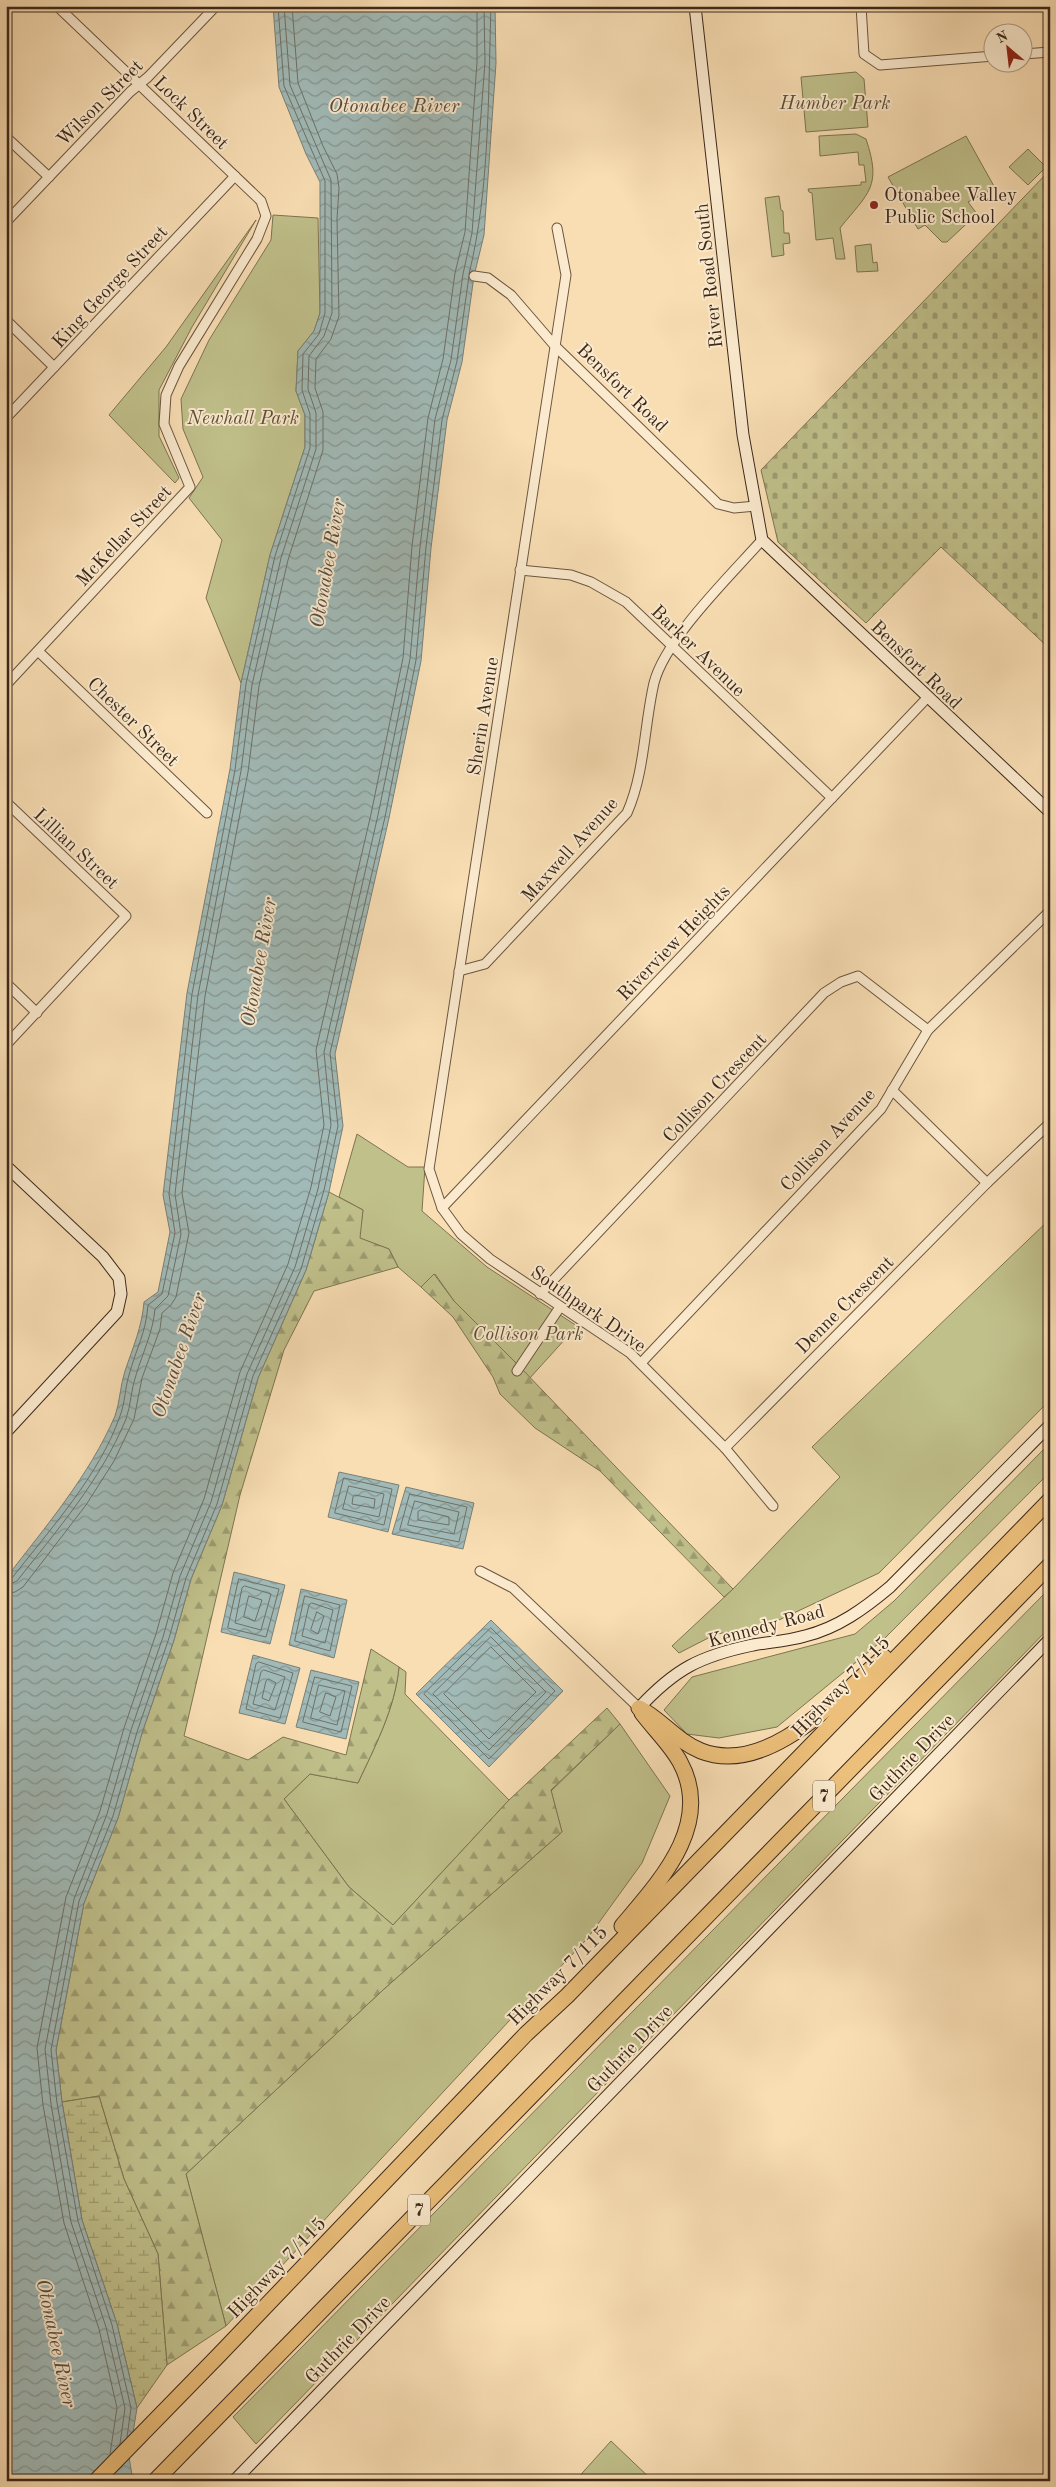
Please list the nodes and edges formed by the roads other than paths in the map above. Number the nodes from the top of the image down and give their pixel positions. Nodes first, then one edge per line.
1 (57, 6) edge
2 (216, 6) edge
3 (695, 6) edge
4 (861, 6) edge
5 (1050, 52) edge
6 (1034, 53) edge
7 (984, 57) edge
8 (139, 85) junction
9 (6, 137) edge
10 (235, 176) junction
11 (48, 177) junction
12 (261, 200) joint
13 (6, 222) edge
14 (558, 228) dead end
15 (474, 276) dead end
16 (6, 320) edge
17 (555, 346) junction
18 (54, 367) junction
19 (6, 418) edge
20 (756, 506) junction
21 (762, 540) junction
22 (520, 570) junction
23 (670, 646) junction
24 (38, 651) junction
25 (6, 686) edge
26 (926, 698) junction
27 (832, 798) junction
28 (6, 802) edge
29 (1050, 812) edge
30 (208, 813) dead end
31 (1050, 911) edge
32 (459, 970) junction
33 (6, 984) edge
34 (37, 1012) junction
35 (928, 1030) junction
36 (6, 1045) edge
37 (892, 1090) junction
38 (1050, 1123) edge
39 (6, 1166) edge
40 (987, 1183) junction
41 (442, 1208) junction
42 (540, 1294) junction
43 (560, 1307) junction
44 (641, 1363) junction
45 (517, 1371) dead end
46 (1050, 1425) edge
47 (6, 1432) edge
48 (725, 1448) junction
49 (1050, 1500) edge
50 (773, 1506) dead end
51 (997, 1553) junction
52 (1050, 1564) edge
53 (480, 1571) dead end
54 (1050, 1639) edge
55 (639, 1708) junction
56 (526, 2034) junction
57 (96, 2481) edge
58 (155, 2481) edge
59 (234, 2481) edge

1 - 8 street, Lock Street
2 - 8 street, Wilson Street
3 - 20 street, River Road South
4 - 7 street
5 - 6 street
8 - 10 street, Lock Street
8 - 11 street, Wilson Street
9 - 11 street
10 - 12 street, Lock Street
10 - 18 street, King George Street
11 - 13 street, Wilson Street
12 - 24 street, McKellar Street
14 - 17 street, Sherin Avenue
15 - 17 street, Bensfort Road
16 - 18 street
17 - 20 street, Bensfort Road
17 - 22 street, Sherin Avenue
18 - 19 street, King George Street
20 - 21 street, River Road South
21 - 23 street, Maxwell Avenue
21 - 26 street, Bensfort Road
22 - 23 street, Barker Avenue
22 - 32 street, Sherin Avenue
23 - 27 street, Barker Avenue
23 - 32 street, Maxwell Avenue
24 - 25 street, McKellar Street
24 - 30 street, Chester Street
26 - 27 street, Riverview Heights
26 - 29 street, Bensfort Road
27 - 41 street, Riverview Heights
28 - 34 street, Lillian Street
31 - 35 street, Collison Avenue
32 - 41 street, Sherin Avenue
33 - 34 street
34 - 36 street
35 - 37 street, Collison Avenue
35 - 42 street, Collison Crescent
37 - 40 street
37 - 44 street, Collison Avenue
38 - 40 street, Denne Crescent
39 - 47 street
40 - 48 street, Denne Crescent
41 - 42 street, Southpark Drive
42 - 43 street, Southpark Drive
43 - 44 street, Southpark Drive
43 - 45 street
44 - 48 street, Southpark Drive
46 - 55 street, Kennedy Road
48 - 50 street, Southpark Drive
49 - 51 highway, Highway 7/115 / 7
51 - 55 highway
51 - 56 highway, Highway 7/115 / 7
52 - 58 highway, 7
53 - 55 street
54 - 59 street, Guthrie Drive
55 - 56 highway
56 - 57 highway, Highway 7/115 / 7

